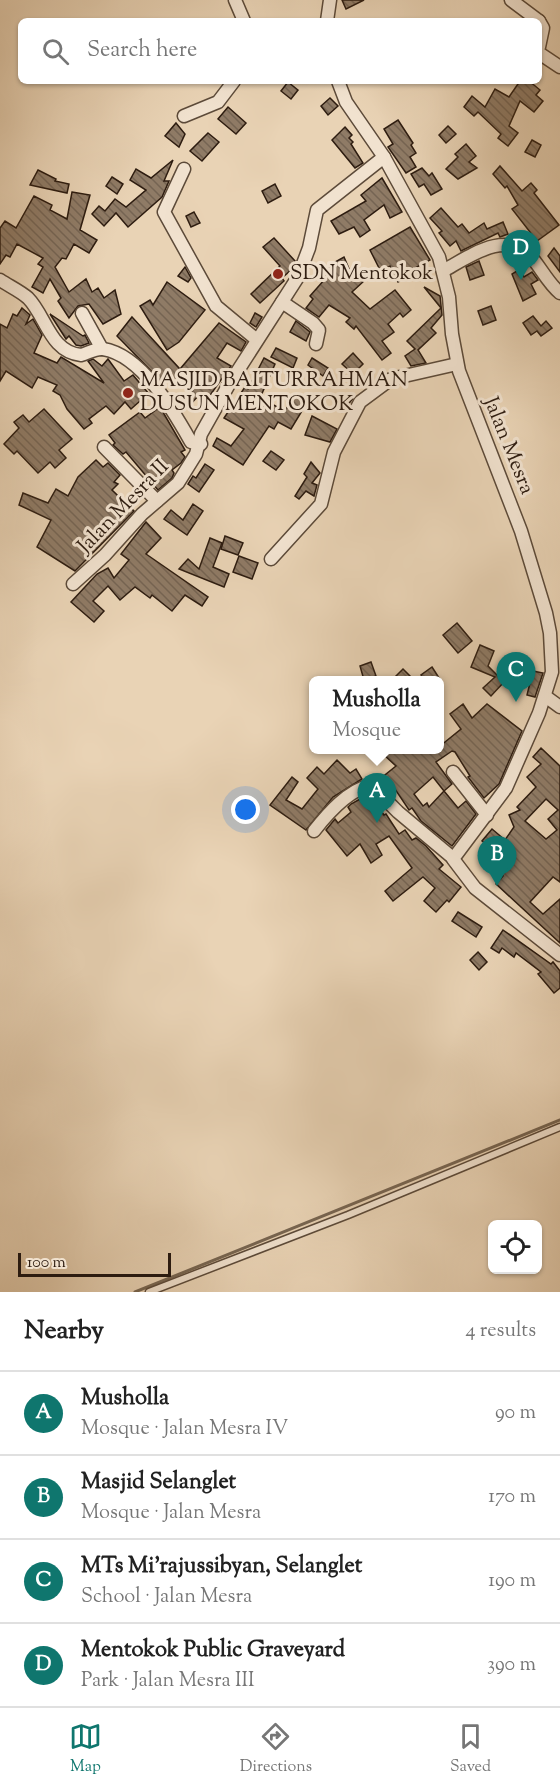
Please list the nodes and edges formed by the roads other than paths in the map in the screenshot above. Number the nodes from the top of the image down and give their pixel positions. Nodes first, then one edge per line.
1 (235, 0) edge
2 (330, 0) edge
3 (511, 0) edge
4 (243, 18) edge
5 (327, 18) edge
6 (535, 18) edge
7 (542, 55) edge
8 (560, 67) edge
9 (232, 84) edge
10 (339, 84) edge
11 (184, 116) dead end
12 (384, 157) junction
13 (184, 169) dead end
14 (443, 271) junction
15 (0, 280) edge
16 (560, 293) edge
17 (282, 302) junction
18 (82, 313) dead end
19 (257, 340) junction
20 (316, 344) dead end
21 (102, 349) junction
22 (457, 364) junction
23 (201, 444) junction
24 (104, 447) dead end
25 (157, 501) junction
26 (271, 559) dead end
27 (74, 584) dead end
28 (545, 696) junction
29 (560, 707) edge
30 (453, 772) dead end
31 (487, 815) junction
32 (314, 831) dead end
33 (453, 858) junction
34 (560, 955) edge
35 (560, 1127) edge
36 (149, 1292) edge

1 - 4 street
2 - 5 street
3 - 6 street
7 - 8 street
9 - 11 street
10 - 12 street, Jalan Mesra
12 - 14 street, Jalan Mesra
12 - 17 street, Jalan Mesra II
13 - 19 street
14 - 16 street
14 - 22 street, Jalan Mesra
15 - 21 street
17 - 19 street, Jalan Mesra II
17 - 20 street
18 - 21 street
19 - 23 street, Jalan Mesra II
21 - 23 street
22 - 26 street
22 - 28 street, Jalan Mesra
23 - 25 street, Jalan Mesra II
24 - 25 street
25 - 27 street, Jalan Mesra II
28 - 29 street
28 - 31 street, Jalan Mesra
30 - 31 street
31 - 33 street, Jalan Mesra
32 - 33 street
33 - 34 street
35 - 36 lane

